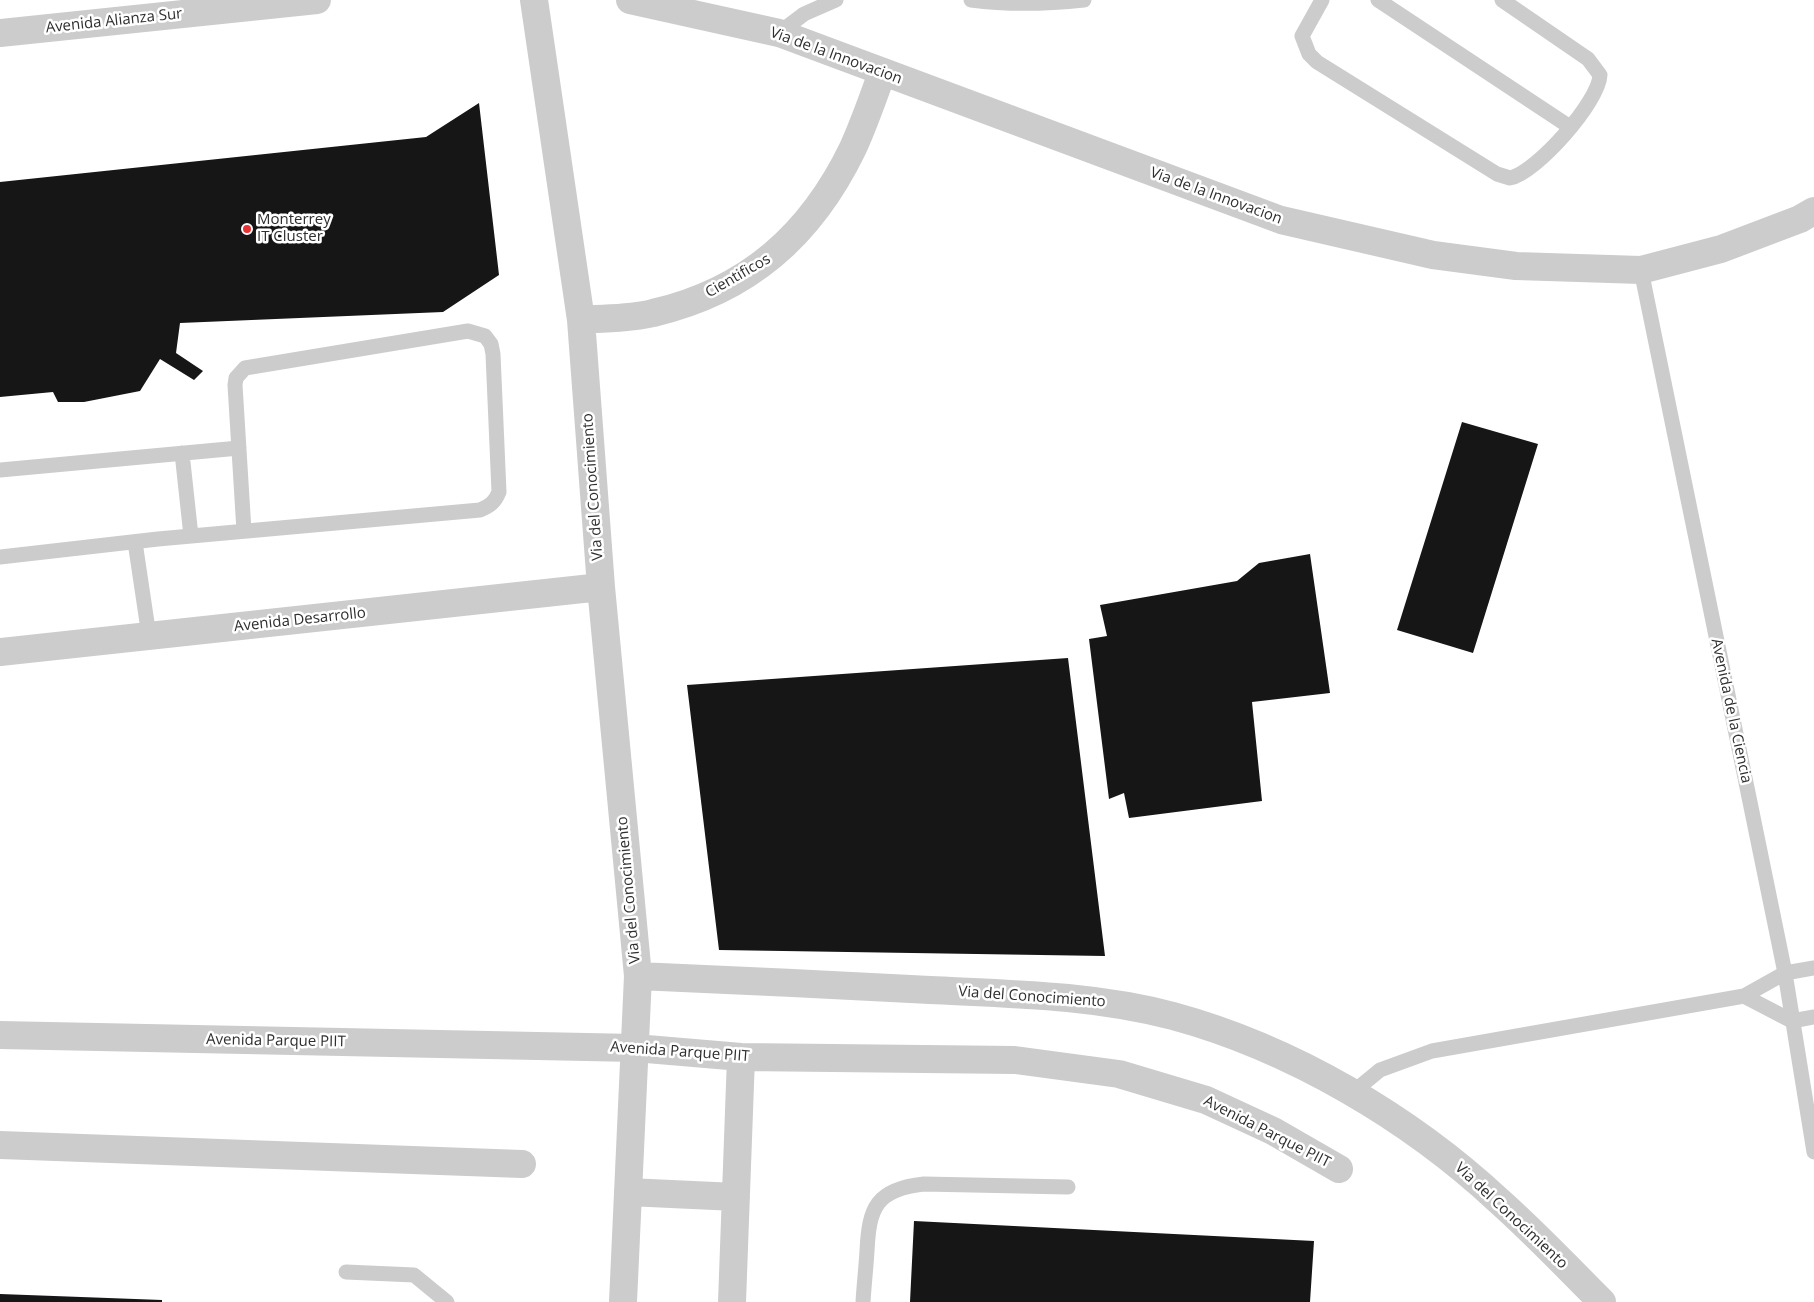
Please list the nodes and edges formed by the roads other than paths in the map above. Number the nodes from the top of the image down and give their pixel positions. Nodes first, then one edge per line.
1 (317, 0) edge
2 (534, 0) edge
3 (630, 0) edge
4 (836, 0) edge
5 (971, 0) edge
6 (1084, 0) edge
7 (1322, 0) edge
8 (1378, 0) edge
9 (1502, 0) edge
10 (0, 33) edge
11 (779, 33) junction
12 (882, 73) junction
13 (1570, 127) junction
14 (1814, 211) edge
15 (1641, 270) junction
16 (581, 320) junction
17 (239, 448) junction
18 (182, 452) junction
19 (0, 470) edge
20 (244, 531) junction
21 (191, 536) junction
22 (135, 542) junction
23 (0, 557) edge
24 (601, 587) junction
25 (149, 636) junction
26 (0, 652) edge
27 (1814, 968) edge
28 (1785, 973) junction
29 (638, 976) junction
30 (1744, 996) junction
31 (1814, 1017) edge
32 (1792, 1021) junction
33 (0, 1035) edge
34 (635, 1048) junction
35 (741, 1057) junction
36 (1352, 1093) junction
37 (0, 1145) edge
38 (1814, 1152) edge
39 (522, 1164) dead end
40 (1339, 1169) dead end
41 (1068, 1186) dead end
42 (628, 1192) junction
43 (736, 1197) junction
44 (346, 1272) dead end
45 (446, 1302) edge
46 (623, 1302) edge
47 (732, 1302) edge
48 (863, 1302) edge
49 (1602, 1302) edge

1 - 10 street, Avenida Alianza Sur
2 - 16 street, Via del Conocimiento
3 - 11 street, Via de la Innovacion
4 - 11 lane
5 - 6 lane
7 - 13 lane
8 - 13 lane
9 - 13 lane
11 - 12 street, Via de la Innovacion
12 - 15 street, Via de la Innovacion
12 - 16 street, Cientificos
14 - 15 street, Via de la Innovacion
15 - 28 lane, Avenida de la Ciencia
16 - 24 street, Via del Conocimiento
17 - 18 lane
17 - 20 lane
17 - 20 lane
18 - 19 lane
18 - 21 lane
20 - 21 lane
21 - 22 lane
22 - 23 lane
22 - 25 lane
24 - 25 street, Avenida Desarrollo
24 - 29 street, Via del Conocimiento
25 - 26 street, Avenida Desarrollo
27 - 28 lane
28 - 30 lane
28 - 32 lane, Avenida de la Ciencia
29 - 34 street, Via del Conocimiento
29 - 36 street, Via del Conocimiento
30 - 32 lane
30 - 36 lane
31 - 32 lane
32 - 38 lane, Avenida de la Ciencia
33 - 34 street, Avenida Parque PIIT
34 - 35 street, Avenida Parque PIIT
34 - 42 street, Via del Conocimiento
35 - 40 street, Avenida Parque PIIT
35 - 43 street
36 - 49 street, Via del Conocimiento
37 - 39 street
41 - 48 lane
42 - 43 street
42 - 46 street, Via del Conocimiento
43 - 47 street
44 - 45 lane

